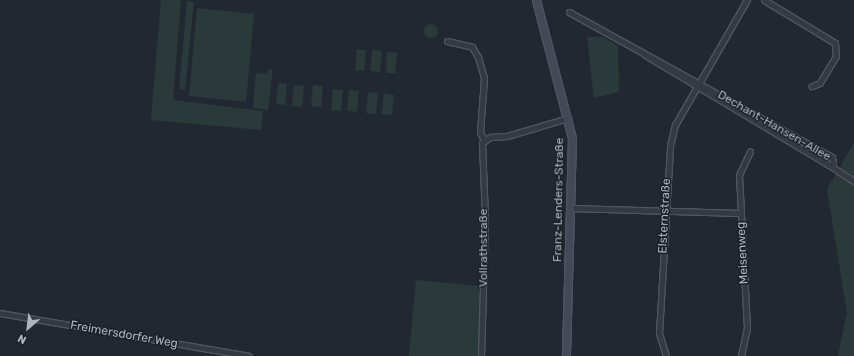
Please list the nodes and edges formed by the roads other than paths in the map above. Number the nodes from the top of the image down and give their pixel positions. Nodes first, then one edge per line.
1 (536, 0) edge
2 (747, 0) edge
3 (764, 0) edge
4 (569, 12) dead end
5 (447, 41) dead end
6 (645, 55) junction
7 (700, 81) junction
8 (812, 86) dead end
9 (696, 88) junction
10 (568, 118) junction
11 (484, 140) junction
12 (750, 151) dead end
13 (829, 165) junction
14 (854, 181) edge
15 (571, 208) junction
16 (665, 212) junction
17 (740, 212) junction
18 (0, 313) edge
19 (248, 356) edge
20 (481, 356) edge
21 (566, 356) edge
22 (666, 356) edge
23 (741, 356) edge

1 - 10 street, Franz-Lenders-Straße
2 - 7 street, Elsternstraße
3 - 8 street
4 - 6 street, Dechant-Hansen-Allee
5 - 11 street, Vollrathstraße
6 - 7 street, Dechant-Hansen-Allee
6 - 9 street, Dechant-Hansen-Allee
7 - 9 street, Elsternstraße
7 - 13 street, Dechant-Hansen-Allee
9 - 13 street, Dechant-Hansen-Allee
9 - 16 street, Elsternstraße
10 - 11 street
10 - 15 street, Franz-Lenders-Straße
11 - 20 street, Vollrathstraße
12 - 17 street, Meisenweg
13 - 14 street
15 - 16 street
15 - 21 street, Franz-Lenders-Straße
16 - 17 street
16 - 22 street, Elsternstraße
17 - 23 street, Meisenweg
18 - 19 street, Freimersdorfer Weg

